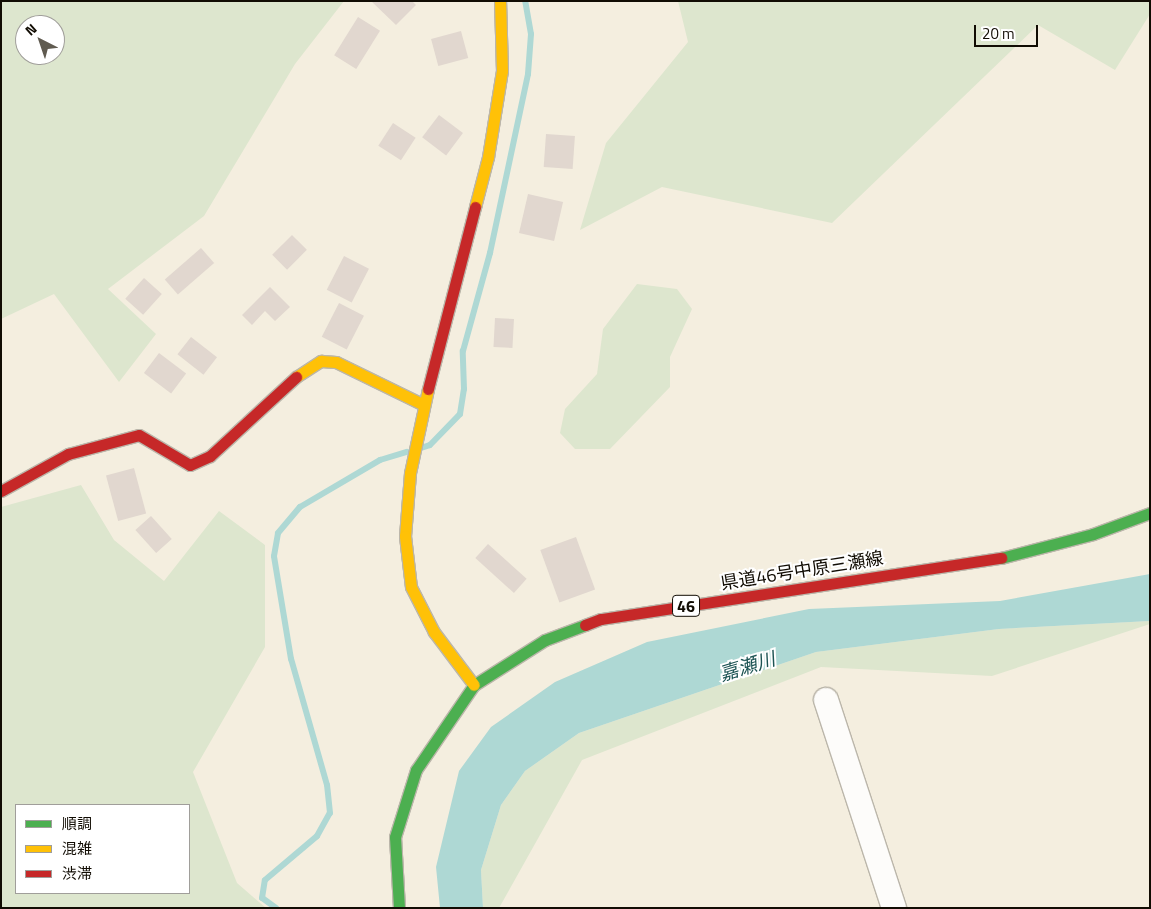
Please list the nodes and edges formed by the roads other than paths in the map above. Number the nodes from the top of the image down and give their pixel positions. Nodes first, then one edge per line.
1 (500, 1) edge
2 (424, 405) junction
3 (1, 491) edge
4 (1150, 513) edge
5 (474, 685) junction
6 (826, 700) dead end
7 (399, 908) edge
8 (894, 908) edge

1 - 2 street
2 - 3 street
2 - 5 street
4 - 5 street, 県道46号中原三瀬線 / 46
5 - 7 street, 県道46号中原三瀬線 / 46
6 - 8 street

